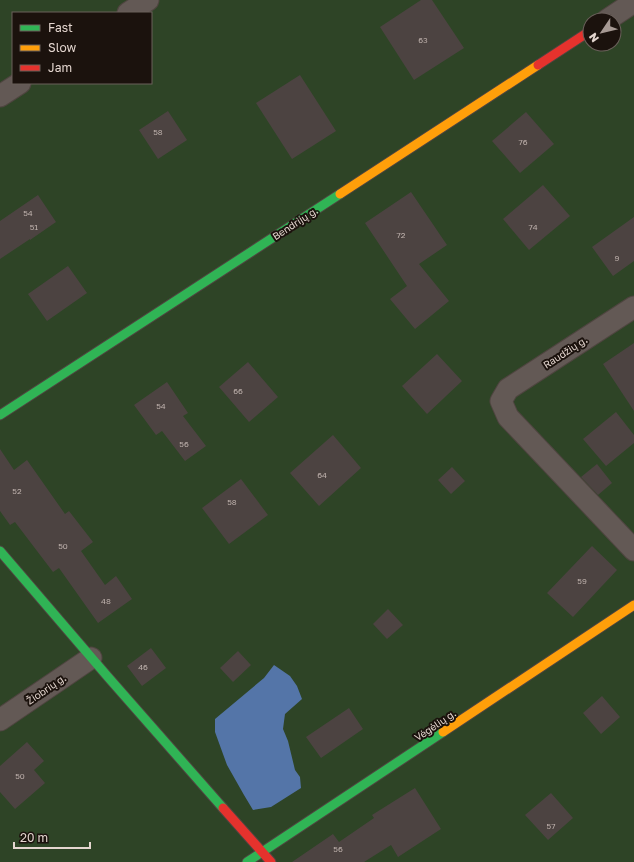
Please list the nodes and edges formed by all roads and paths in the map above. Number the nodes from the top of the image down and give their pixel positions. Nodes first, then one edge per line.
1 (148, 0) edge
2 (634, 2) edge
3 (130, 12) edge
4 (618, 12) edge
5 (582, 36) edge
6 (18, 84) edge
7 (0, 96) edge
8 (634, 307) edge
9 (0, 415) edge
10 (634, 550) edge
11 (0, 551) edge
12 (634, 605) edge
13 (92, 658) junction
14 (0, 720) edge
15 (262, 852) junction
16 (247, 862) edge
17 (271, 862) edge

1 - 3 street
2 - 4 street
5 - 9 street, Bendrijų g.
6 - 7 street
8 - 10 street, Raudžių g.
11 - 13 street
12 - 15 street, Vėgėlių g.
13 - 14 street, Žiobrių g.
13 - 15 street
15 - 16 street, Vėgėlių g.
15 - 17 street

